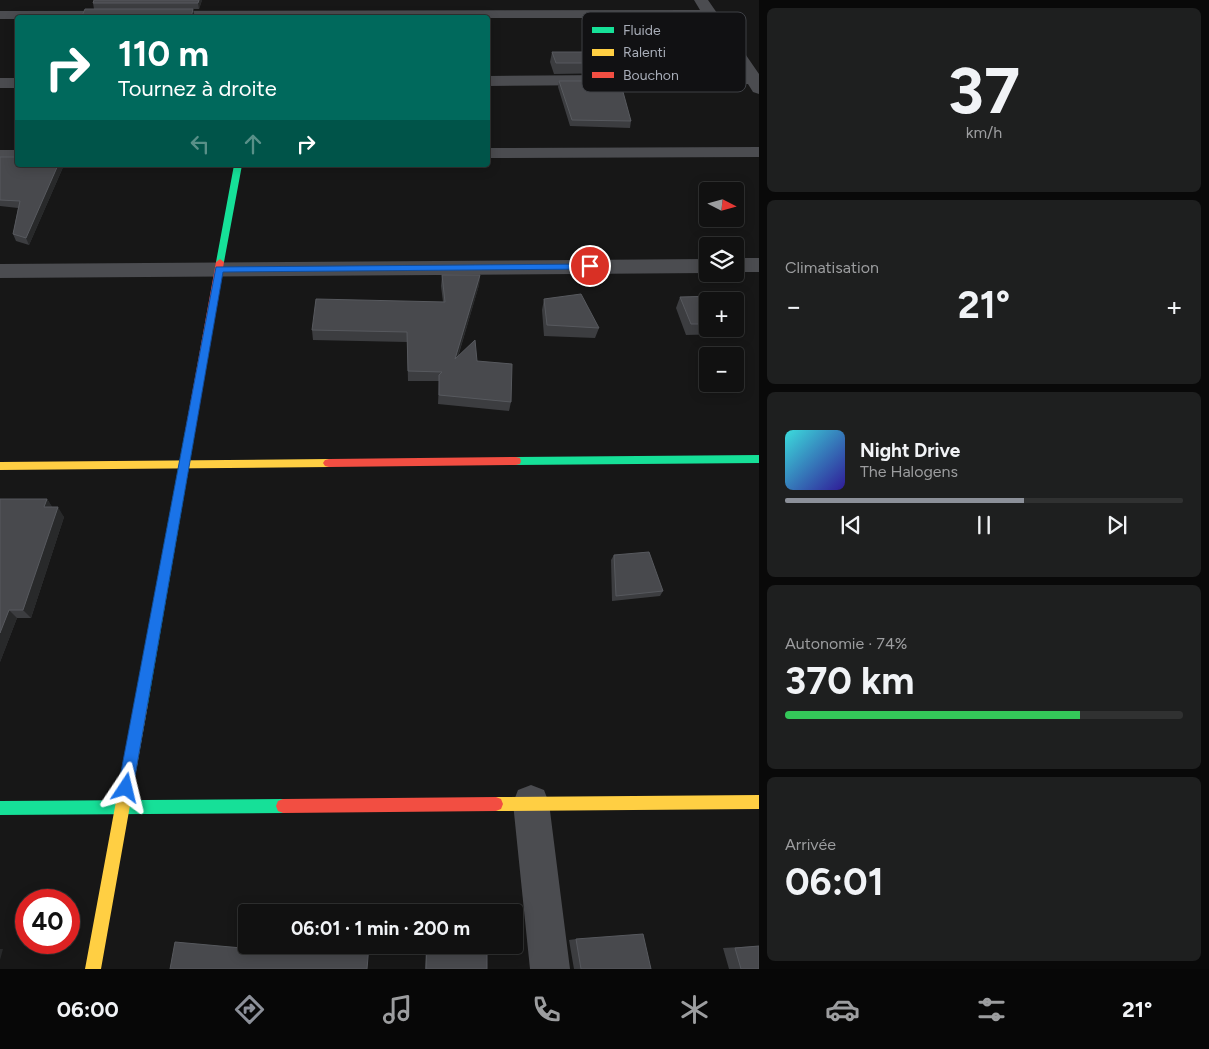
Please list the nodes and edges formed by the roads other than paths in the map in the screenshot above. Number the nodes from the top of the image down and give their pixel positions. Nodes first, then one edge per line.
1 (700, 0) edge
2 (266, 11) edge
3 (709, 12) edge
4 (582, 13) edge
5 (0, 15) edge
6 (746, 67) edge
7 (490, 81) edge
8 (582, 82) edge
9 (0, 83) edge
10 (15, 83) edge
11 (757, 83) edge
12 (759, 152) edge
13 (490, 153) edge
14 (0, 156) edge
15 (15, 156) edge
16 (238, 167) edge
17 (744, 265) edge
18 (759, 265) edge
19 (699, 266) edge
20 (219, 269) junction
21 (0, 271) edge
22 (759, 459) edge
23 (184, 464) junction
24 (0, 466) edge
25 (759, 802) edge
26 (531, 803) junction
27 (122, 807) junction
28 (0, 808) edge
29 (93, 969) edge
30 (550, 969) edge

1 - 3 street
2 - 4 street
2 - 5 street
6 - 11 street
7 - 8 street
9 - 10 street
12 - 13 street
14 - 15 street
16 - 20 street
17 - 18 street
19 - 20 street
20 - 21 street
20 - 23 street
22 - 23 street
23 - 24 street
23 - 27 street
25 - 26 street
26 - 27 street
26 - 30 street
27 - 28 street
27 - 29 street

